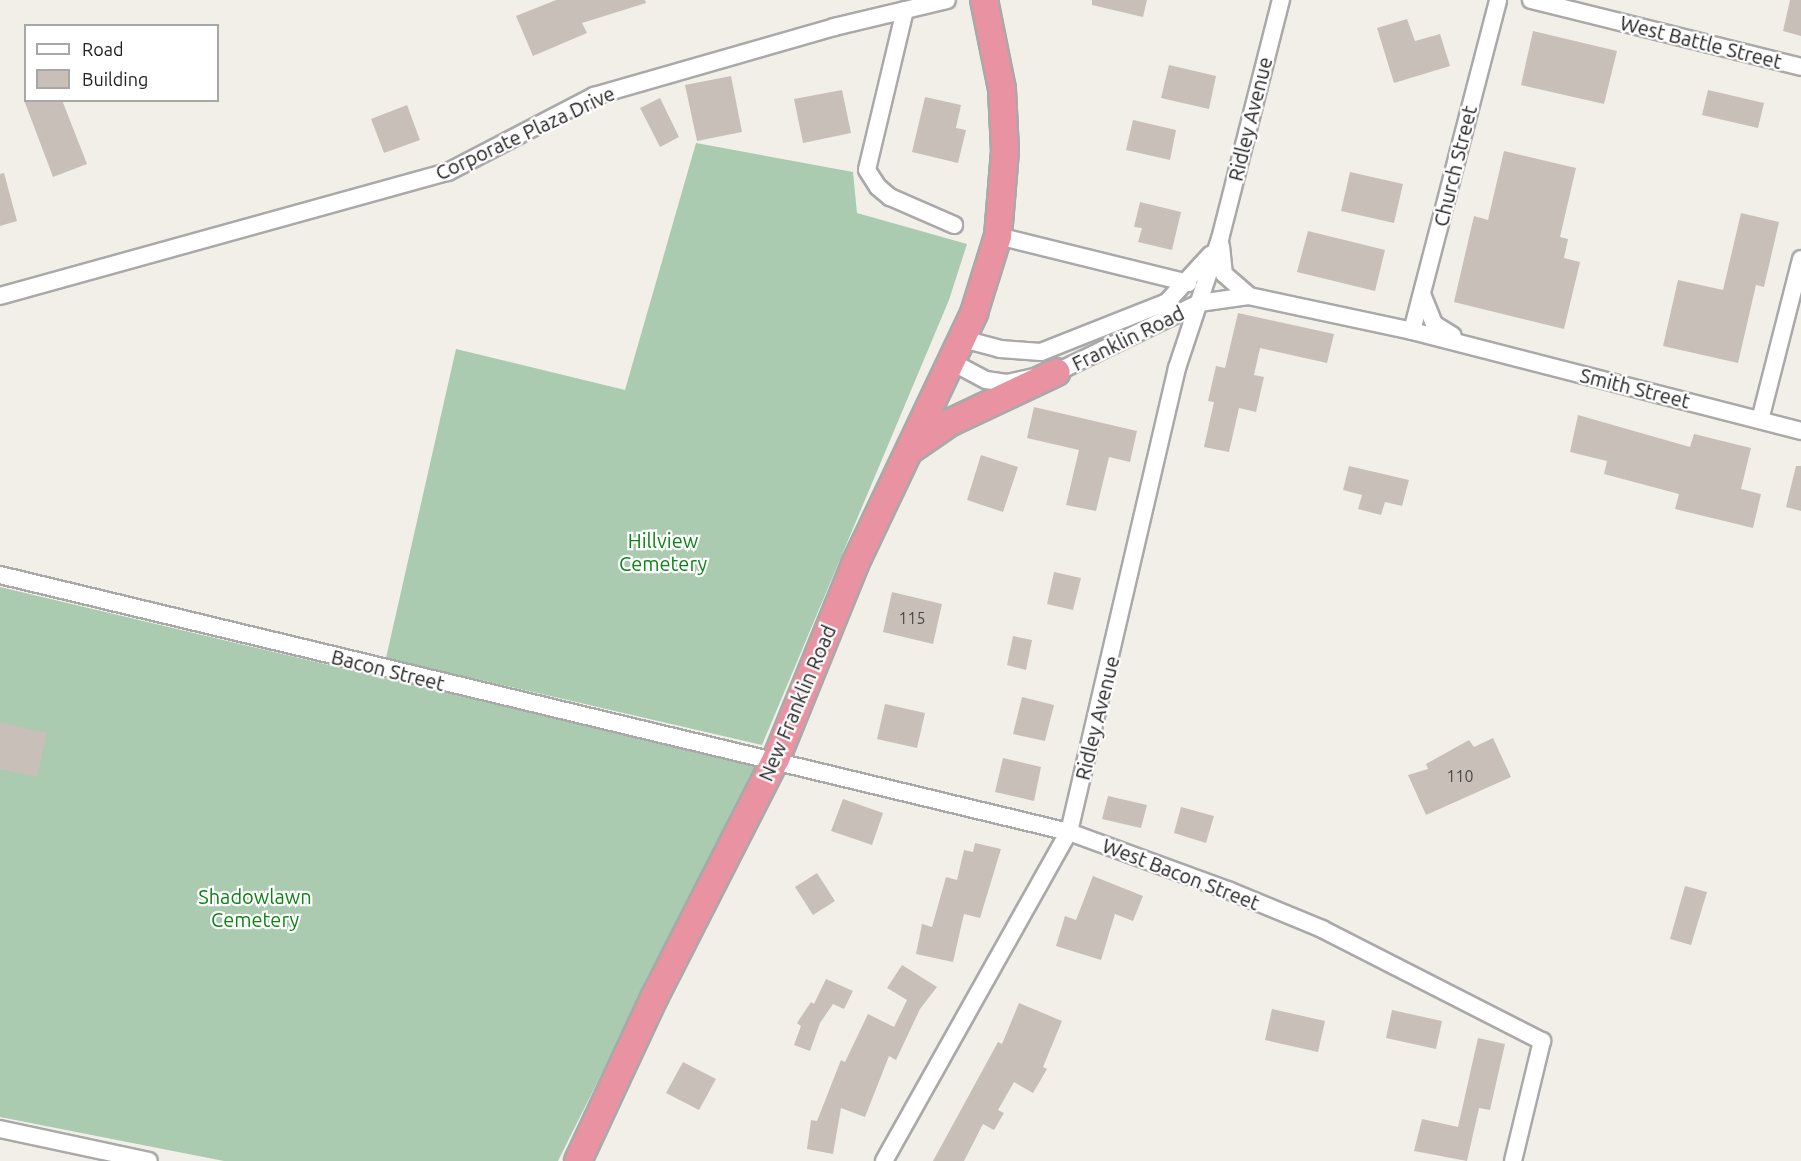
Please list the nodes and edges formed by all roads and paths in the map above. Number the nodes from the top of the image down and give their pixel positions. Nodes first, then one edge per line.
1 (947, 0) edge
2 (984, 0) edge
3 (1281, 0) edge
4 (1498, 0) edge
5 (1531, 0) edge
6 (905, 10) junction
7 (1801, 67) edge
8 (954, 225) dead end
9 (998, 236) junction
10 (1220, 239) junction
11 (1801, 259) edge
12 (1188, 283) junction
13 (1422, 294) junction
14 (0, 296) edge
15 (1249, 296) junction
16 (1199, 303) junction
17 (1412, 331) junction
18 (1470, 346) junction
19 (957, 351) junction
20 (1057, 372) junction
21 (1760, 420) junction
22 (1801, 431) edge
23 (908, 452) junction
24 (0, 575) edge
25 (777, 759) junction
26 (1069, 832) junction
27 (0, 1129) edge
28 (149, 1161) edge
29 (578, 1161) edge
30 (884, 1161) edge
31 (1513, 1161) edge

1 - 6 street, Corporate Plaza Drive
2 - 9 highway, New Franklin Road
3 - 10 street, Ridley Avenue
4 - 13 street, Church Street
5 - 7 street, West Battle Street
6 - 8 street
6 - 14 street, Corporate Plaza Drive
9 - 12 street
9 - 19 highway, New Franklin Road
10 - 12 street, Ridley Avenue
10 - 15 street, Ridley Avenue
10 - 16 street, Ridley Avenue
11 - 21 street
12 - 19 street, Franklin Road
13 - 17 street, Church Street
13 - 18 street, Smith Street
15 - 16 street, Smith Street
15 - 17 street, Smith Street
16 - 20 street, Franklin Road
16 - 26 street, Ridley Avenue
17 - 18 street, Smith Street
18 - 21 street, Smith Street
19 - 20 street, Franklin Road
19 - 23 highway, New Franklin Road
20 - 23 highway
21 - 22 street, Smith Street
23 - 25 highway, New Franklin Road
24 - 25 street, Bacon Street
25 - 26 street, West Bacon Street
25 - 29 highway, New Franklin Road
26 - 30 street, Ridley Avenue
26 - 31 street, West Bacon Street
27 - 28 street

